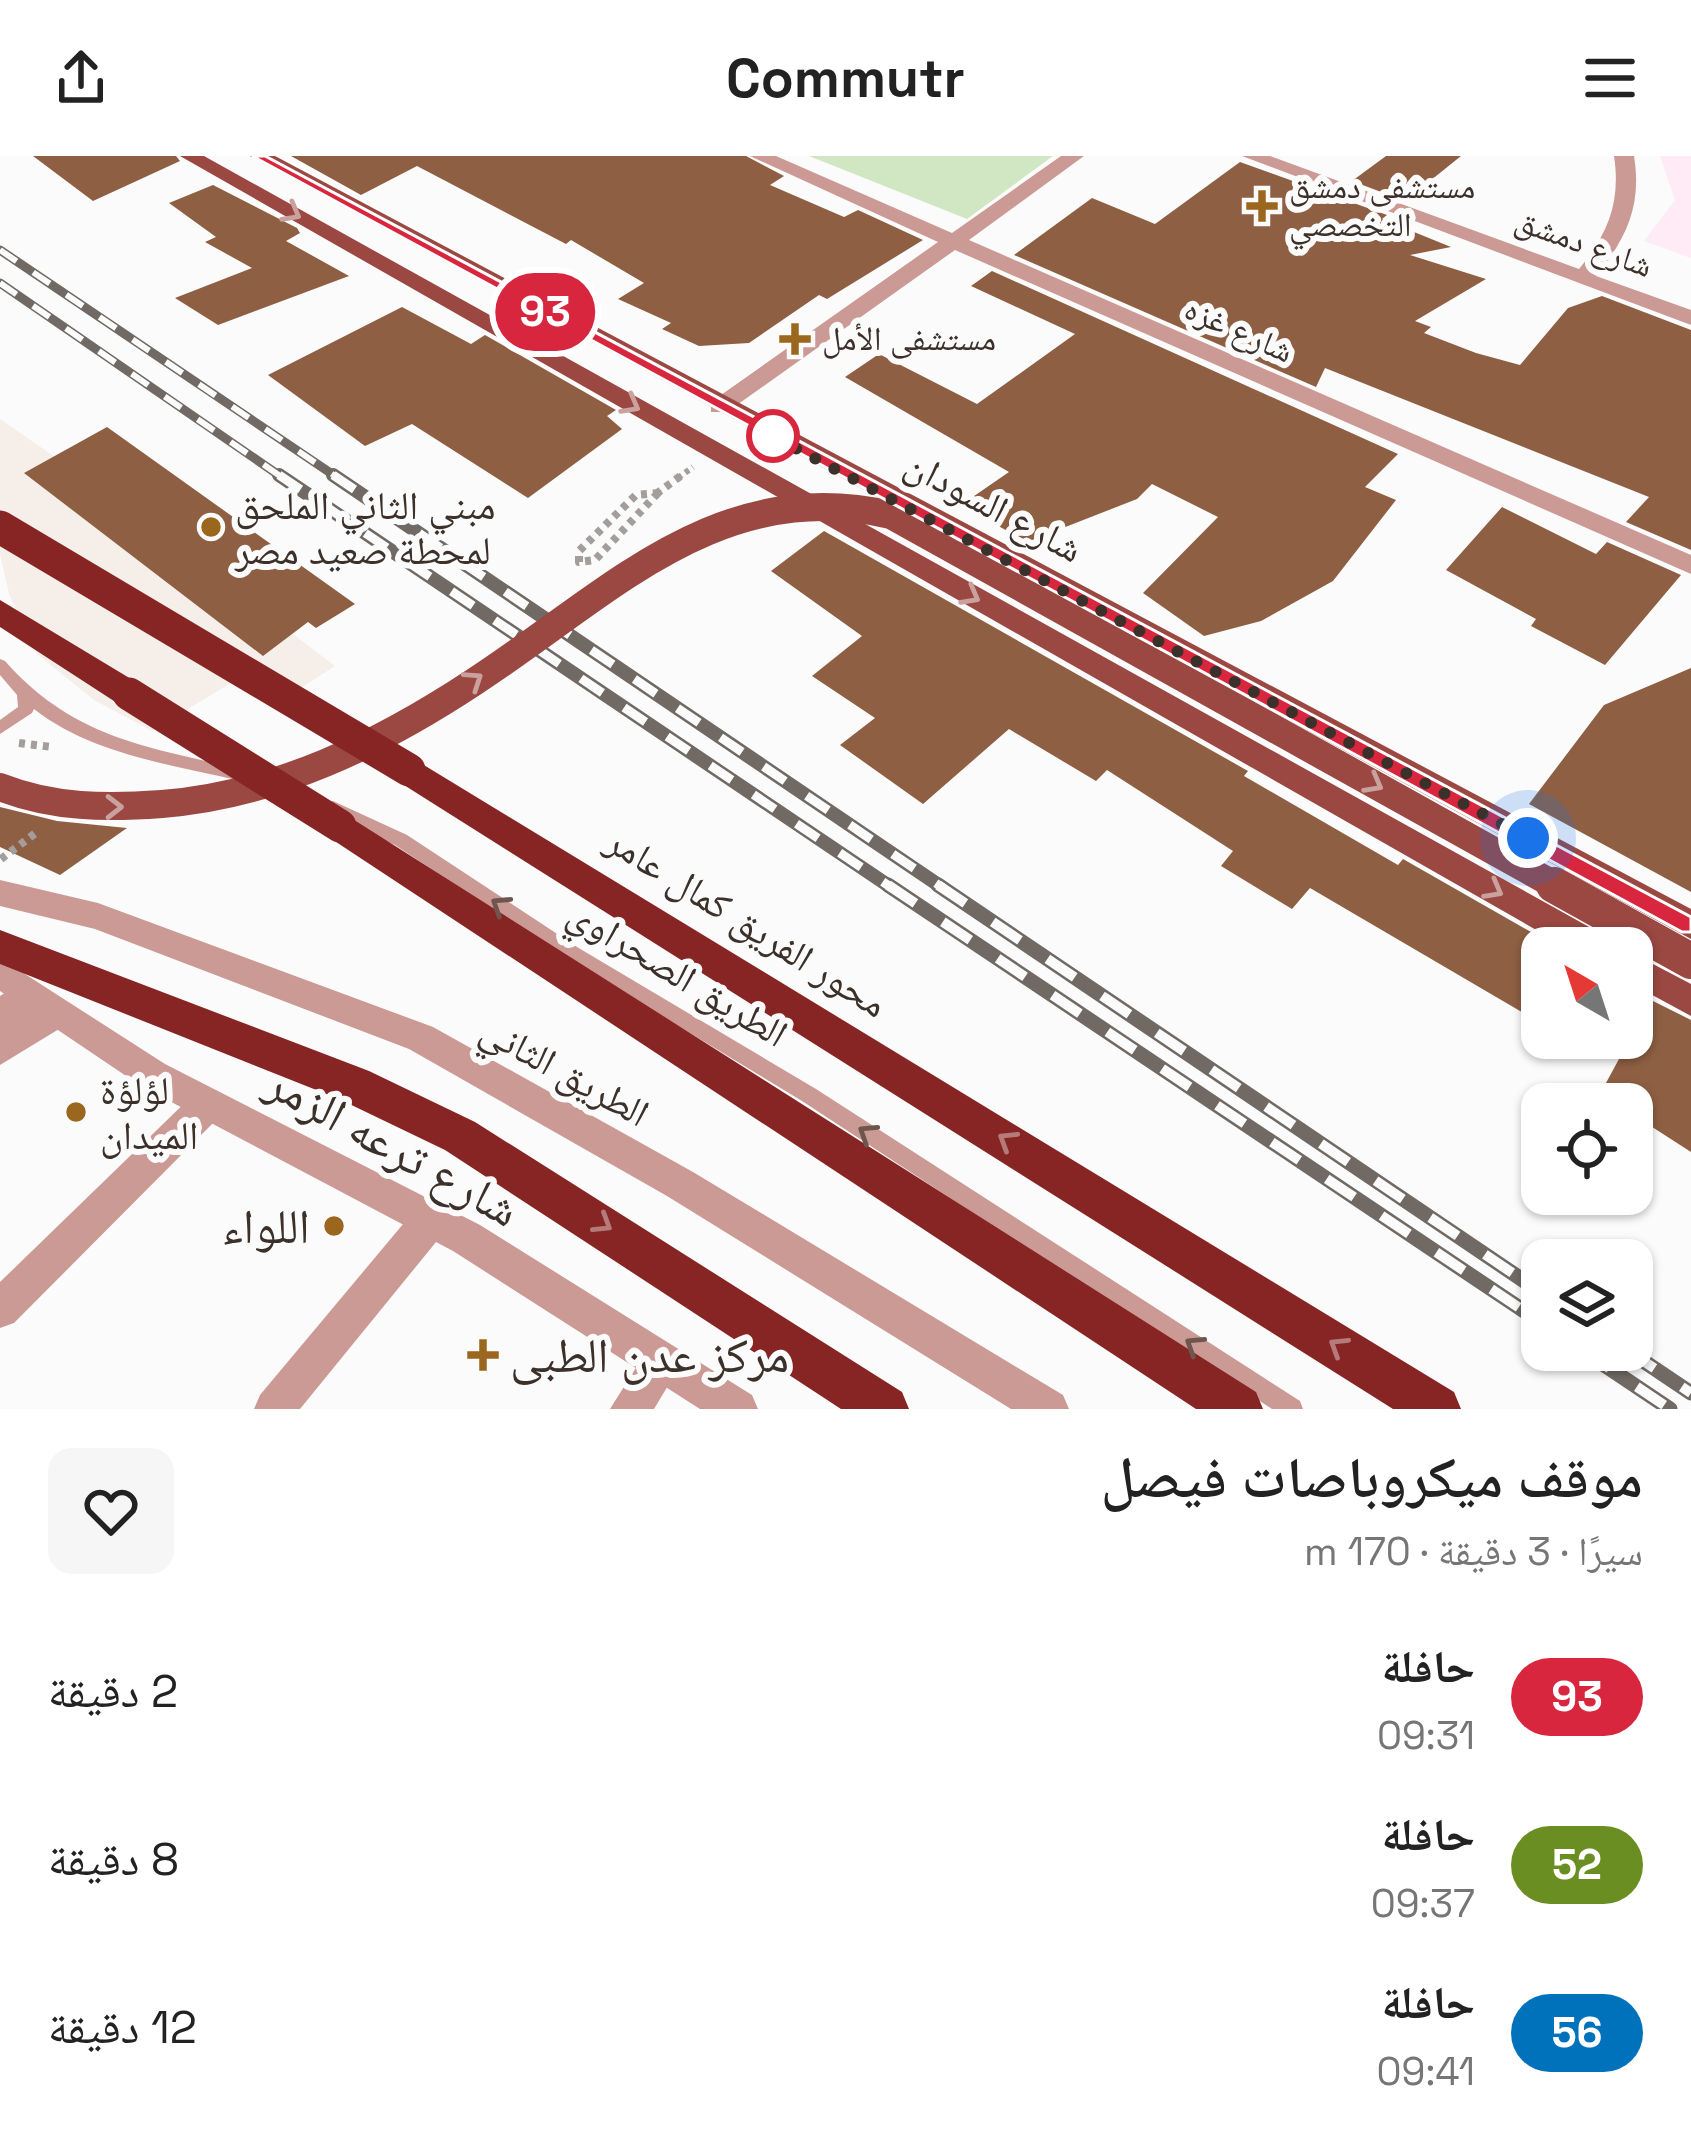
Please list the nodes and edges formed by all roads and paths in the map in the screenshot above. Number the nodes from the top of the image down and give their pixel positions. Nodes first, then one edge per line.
1 (190, 156) edge
2 (760, 156) edge
3 (1074, 156) edge
4 (1252, 156) edge
5 (1296, 156) edge
6 (1624, 156) edge
7 (271, 158) edge
8 (950, 239) junction
9 (1589, 270) junction
10 (1691, 297) edge
11 (1691, 318) edge
12 (719, 407) junction
13 (714, 452) junction
14 (654, 495) junction
15 (0, 526) edge
16 (1691, 565) edge
17 (0, 611) edge
18 (0, 665) edge
19 (25, 695) junction
20 (0, 728) edge
21 (0, 787) edge
22 (0, 893) edge
23 (1691, 925) edge
24 (1561, 927) edge
25 (0, 947) edge
26 (1691, 961) edge
27 (1653, 979) edge
28 (20, 999) edge
29 (1691, 1000) edge
30 (0, 1050) edge
31 (208, 1104) junction
32 (432, 1219) junction
33 (0, 1309) edge
34 (661, 1364) junction
35 (274, 1409) edge
36 (630, 1409) edge
37 (738, 1409) edge
38 (885, 1409) edge
39 (1049, 1409) edge
40 (1238, 1409) edge
41 (1292, 1409) edge
42 (1437, 1409) edge

1 -> 13 main road
2 - 8 street, شارع غزه
3 - 8 street
4 - 9 street, شارع دمشق
5 - 9 street, شارع دمشق
6 - 9 street
7 - 12 main road, شارع السودان
8 - 12 street
8 - 16 street, شارع غزه
9 - 10 street, شارع دمشق
9 - 11 street, شارع دمشق
12 - 23 main road, شارع السودان
13 - 14 path
13 -> 24 main road
14 - 14 path
42 -> 15 highway, محور الفريق كمال عامر, bridge
17 - 40 highway, bridge
18 - 19 lane, الطريق الصحراوي
19 - 20 lane
41 -> 19 lane, الطريق الصحراوي
21 -> 26 main road, bridge
22 - 39 street, الطريق الثاني
25 -> 38 highway
27 - 29 main road
28 - 30 street
28 - 31 street, شارع ترعه الزمر
31 - 32 street, شارع ترعه الزمر
31 - 33 street
32 - 34 street, شارع ترعه الزمر
32 - 35 street
34 - 36 street
34 - 37 street, شارع ترعه الزمر

